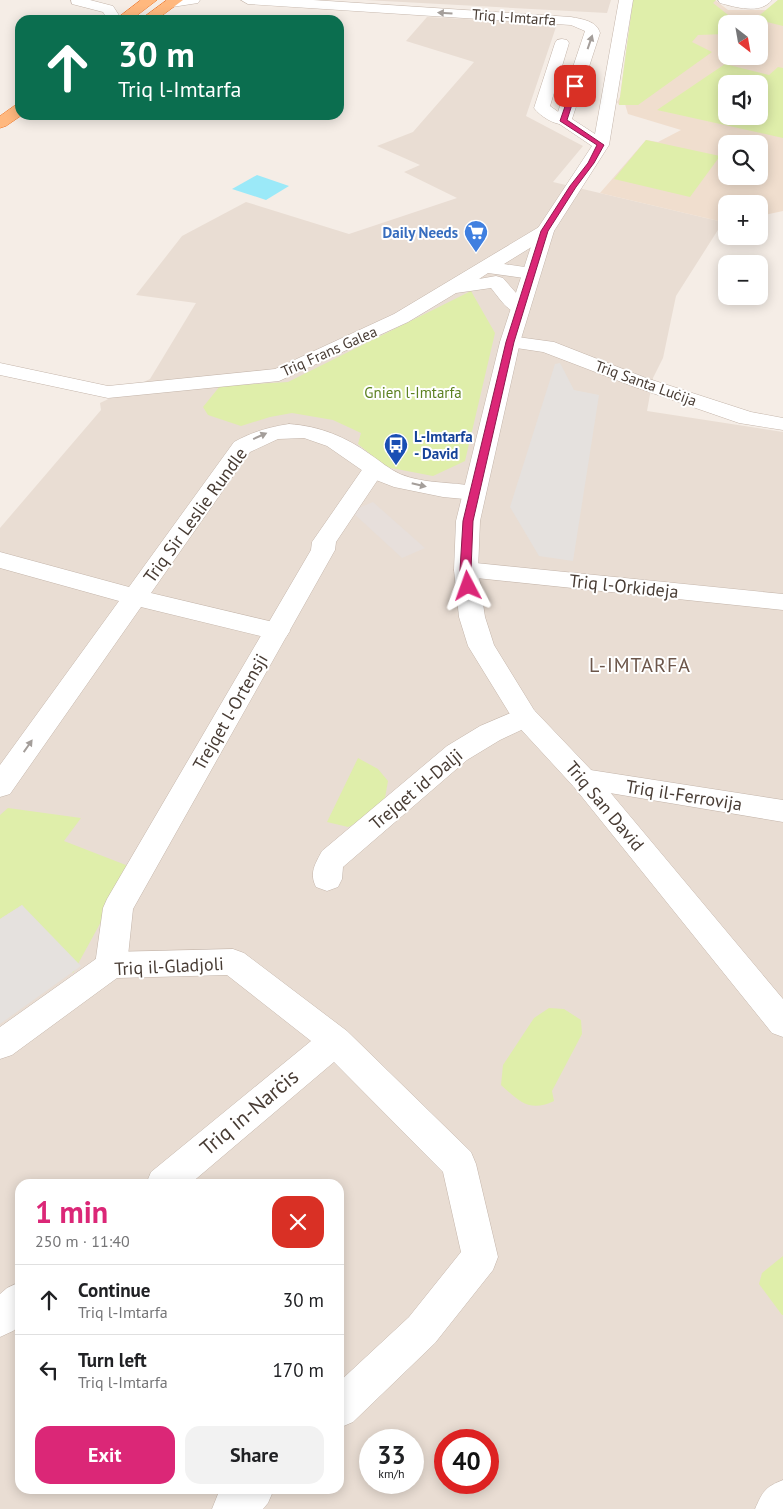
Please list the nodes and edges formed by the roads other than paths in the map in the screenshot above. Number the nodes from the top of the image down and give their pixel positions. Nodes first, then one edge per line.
1 (68, 0) edge
2 (103, 0) edge
3 (150, 0) edge
4 (193, 0) edge
5 (248, 0) edge
6 (626, 0) edge
7 (725, 0) edge
8 (766, 0) edge
9 (77, 1) edge
10 (174, 1) edge
11 (112, 15) edge
12 (129, 15) edge
13 (154, 15) edge
14 (562, 43) dead end
15 (15, 102) edge
16 (15, 104) edge
17 (0, 105) edge
18 (563, 121) junction
19 (0, 123) edge
20 (600, 145) junction
21 (545, 231) junction
22 (484, 267) junction
23 (532, 273) junction
24 (446, 290) junction
25 (520, 309) junction
26 (510, 342) junction
27 (0, 369) edge
28 (783, 424) edge
29 (374, 469) junction
30 (475, 493) junction
31 (0, 560) edge
32 (466, 570) junction
33 (134, 597) junction
34 (783, 602) edge
35 (277, 631) junction
36 (525, 717) junction
37 (584, 780) junction
38 (0, 786) edge
39 (783, 811) edge
40 (327, 879) dead end
41 (111, 965) junction
42 (783, 1023) edge
43 (335, 1041) junction
44 (0, 1045) edge
45 (168, 1179) edge
46 (15, 1306) edge
47 (0, 1318) edge
48 (344, 1403) edge
49 (249, 1494) edge
50 (783, 1500) edge
51 (233, 1509) edge
52 (776, 1509) edge

1 - 9 street
2 - 9 street
3 - 12 highway
4 - 10 street
18 -> 5 street, Triq l-Imtarfa
6 - 20 street
7 - 8 street
9 - 11 street
10 - 13 highway
14 - 18 street, Triq l-Imtarfa
15 - 17 highway
16 - 19 highway
18 - 20 street, Triq l-Imtarfa
20 - 21 street
21 - 22 street, Triq Frans Galea
21 - 23 street
22 - 23 street
22 - 24 street, Triq Frans Galea
23 - 25 street
24 - 25 street
24 - 27 street, Triq Frans Galea
25 - 26 street
26 - 28 street, Triq Santa Luċija
26 - 30 street
29 -> 30 street, Triq Sir Leslie Rundle
33 -> 29 street, Triq Sir Leslie Rundle
29 - 35 street, Trejqet l-Ortensji
30 - 32 street, Triq San David
31 - 33 street
32 - 34 street, Triq l-Orkideja
32 - 36 street, Triq San David
33 - 35 street
38 -> 33 street, Triq Sir Leslie Rundle
35 - 41 street, Trejqet l-Ortensji
36 - 37 street, Triq San David
36 - 40 street, Trejqet id-Dalji
37 - 39 street, Triq il-Ferrovija
37 - 42 street, Triq San David
41 - 43 street, Triq il-Gladjoli
41 - 44 street, Triq il-Gladjoli
43 - 45 street, Triq in-Narċis
43 - 48 street, Triq il-Gladjoli
46 - 47 street
49 - 51 street
50 - 52 street

